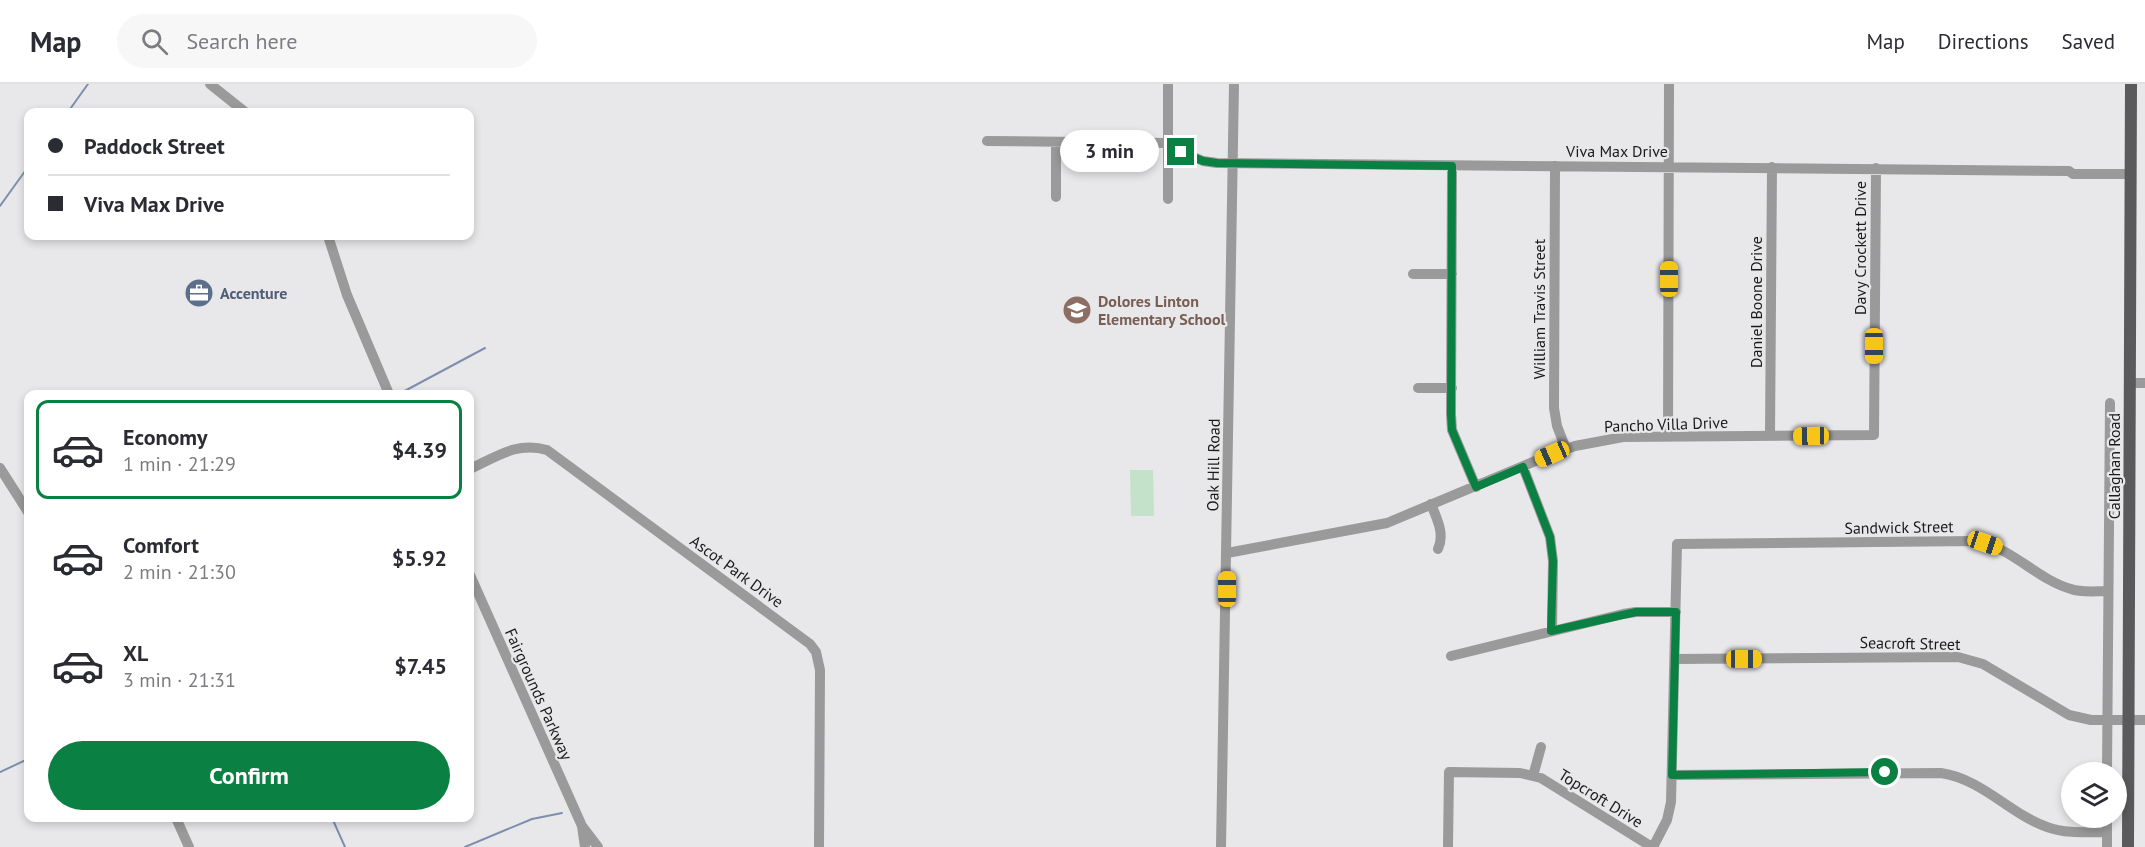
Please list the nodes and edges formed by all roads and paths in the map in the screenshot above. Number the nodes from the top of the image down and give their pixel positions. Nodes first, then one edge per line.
1 (210, 84) edge
2 (1168, 84) edge
3 (1234, 84) edge
4 (1670, 84) edge
5 (2131, 84) edge
6 (240, 108) edge
7 (987, 141) dead end
8 (1056, 142) junction
9 (1168, 145) junction
10 (1233, 164) junction
11 (1452, 166) junction
12 (1555, 166) junction
13 (1669, 167) junction
14 (1772, 167) junction
15 (1876, 168) junction
16 (2131, 171) junction
17 (1056, 197) dead end
18 (1168, 199) dead end
19 (329, 240) edge
20 (1413, 274) dead end
21 (1452, 274) junction
22 (2130, 383) junction
23 (2145, 383) edge
24 (1418, 388) dead end
25 (1452, 388) junction
26 (387, 390) edge
27 (2110, 403) dead end
28 (1874, 435) joint
29 (1770, 436) junction
30 (1668, 437) junction
31 (1566, 449) junction
32 (474, 467) edge
33 (1523, 467) junction
34 (0, 468) edge
35 (1476, 487) junction
36 (1431, 504) junction
37 (24, 506) edge
38 (1438, 549) dead end
39 (1227, 553) junction
40 (474, 584) edge
41 (2108, 591) junction
42 (1676, 612) junction
43 (1551, 631) junction
44 (1451, 656) dead end
45 (1675, 659) junction
46 (2108, 720) junction
47 (2129, 720) junction
48 (2145, 720) edge
49 (1541, 747) dead end
50 (2107, 762) edge
51 (1672, 775) junction
52 (1533, 776) junction
53 (178, 822) edge
54 (582, 826) junction
55 (2107, 831) joint
56 (189, 847) edge
57 (585, 847) edge
58 (598, 847) edge
59 (819, 847) edge
60 (1221, 847) edge
61 (1448, 847) edge
62 (1652, 847) edge
63 (2107, 847) edge
64 (2128, 847) edge

1 - 6 street
2 - 9 street
3 - 10 street, Oak Hill Road
4 - 13 street
5 - 16 main road, Callaghan Road
7 - 8 street, Viva Max Drive
8 - 9 street, Viva Max Drive
8 - 17 street
9 - 10 street, Viva Max Drive
9 - 18 street
10 - 11 street, Viva Max Drive
10 - 39 street, Oak Hill Road
11 - 12 street, Viva Max Drive
11 - 21 street
12 - 13 street, Viva Max Drive
12 - 31 street, William Travis Street
13 - 14 street, Viva Max Drive
13 - 30 street
14 - 15 street, Viva Max Drive
14 - 29 street, Daniel Boone Drive
15 - 16 street, Viva Max Drive
15 - 28 street, Davy Crockett Drive
16 - 22 main road, Callaghan Road
19 - 26 street
20 - 21 street
21 - 25 street
22 - 23 street
22 - 47 main road, Callaghan Road
24 - 25 street
25 - 35 street
27 - 41 street, Callaghan Road
28 - 29 street, Pancho Villa Drive
29 - 30 street, Pancho Villa Drive
30 - 31 street, Pancho Villa Drive
31 - 33 street, Pancho Villa Drive
32 - 59 street, Ascot Park Drive
33 - 35 street, Pancho Villa Drive
33 - 43 street
34 - 37 street
35 - 36 street, Pancho Villa Drive
36 - 38 street
36 - 39 street, Pancho Villa Drive
39 - 60 street, Oak Hill Road
40 - 54 street, Fairgrounds Parkway
41 - 42 street, Sandwick Street
41 - 46 street, Callaghan Road
42 - 43 street
42 - 45 street
43 - 44 street
45 - 46 street, Seacroft Street
45 - 51 street
46 - 47 street, Seacroft Street
46 - 50 street, Callaghan Road
47 - 48 street, Seacroft Street
47 - 64 main road, Callaghan Road
49 - 52 street, Topcroft Drive
51 - 55 street
51 - 62 street
52 - 61 street, Topcroft Drive
52 - 62 street, Topcroft Drive
53 - 56 street
54 - 57 street, Fairgrounds Parkway
54 - 58 street, Fairgrounds Parkway
55 - 63 street

